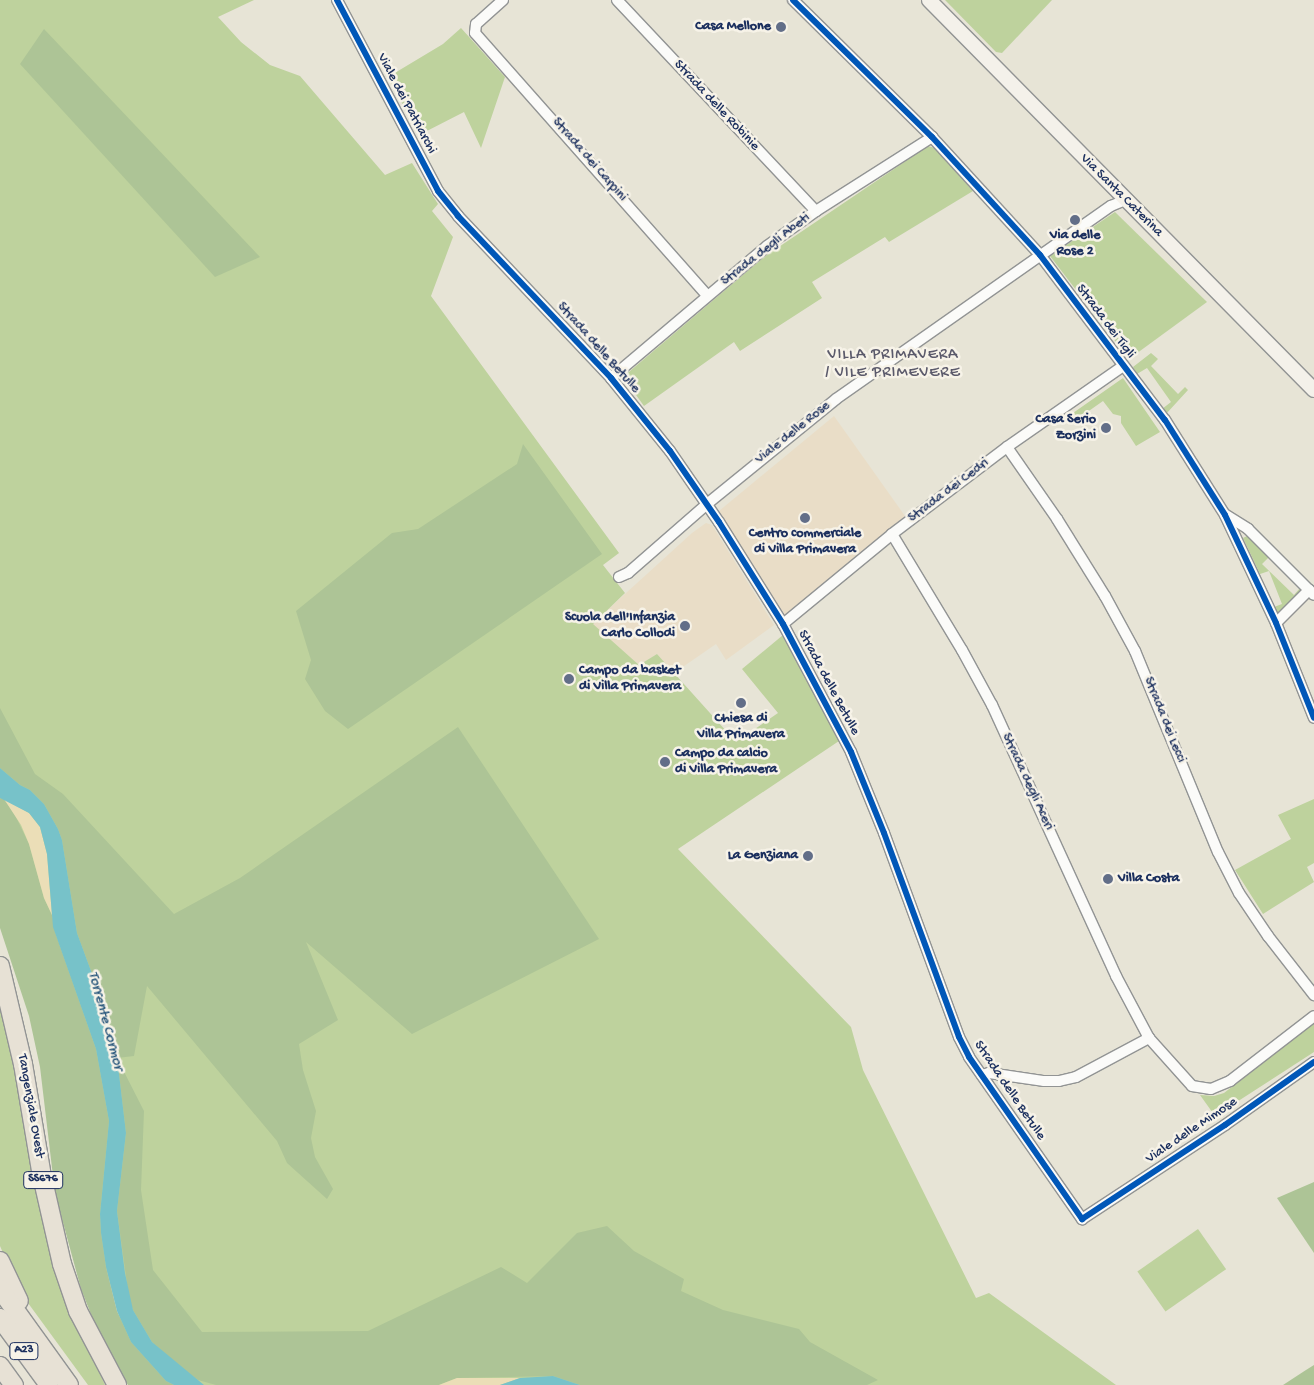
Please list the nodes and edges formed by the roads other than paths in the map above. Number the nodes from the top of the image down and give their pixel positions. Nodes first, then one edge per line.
1 (337, 0) edge
2 (503, 0) edge
3 (616, 0) edge
4 (793, 0) edge
5 (929, 0) edge
6 (932, 137) junction
7 (1125, 200) junction
8 (816, 211) junction
9 (458, 216) joint
10 (1040, 255) junction
11 (707, 295) junction
12 (1122, 366) junction
13 (610, 378) junction
14 (1314, 390) edge
15 (1007, 447) junction
16 (707, 504) junction
17 (1225, 514) junction
18 (892, 534) junction
19 (619, 577) dead end
20 (1312, 592) edge
21 (1276, 623) junction
22 (783, 624) junction
23 (1314, 718) edge
24 (0, 966) edge
25 (1314, 995) edge
26 (1314, 1016) edge
27 (1149, 1038) junction
28 (1314, 1062) edge
29 (982, 1075) junction
30 (1082, 1219) joint
31 (0, 1261) edge
32 (0, 1289) edge
33 (0, 1318) edge
34 (33, 1336) junction
35 (0, 1366) edge
36 (14, 1385) edge
37 (48, 1385) edge
38 (69, 1385) edge
39 (117, 1385) edge

1 - 9 street, Viale dei Patriarchi
2 - 11 street, Strada dei Carpini
3 - 8 street, Strada delle Robinie
4 - 6 street, Strada dei Tigli
5 - 7 street, Via Santa Caterina
6 - 8 street, Strada degli Abeti
6 - 10 street, Strada dei Tigli
7 - 10 street, Viale delle Rose
7 - 14 street, Via Santa Caterina
8 - 11 street, Strada degli Abeti
9 - 13 street, Strada delle Betulle
10 - 12 street, Strada dei Tigli
10 - 16 street, Viale delle Rose
11 - 13 street, Strada degli Abeti
12 - 15 street, Strada dei Cedri
12 - 17 street, Strada dei Tigli
13 - 16 street, Strada delle Betulle
15 - 18 street, Strada dei Cedri
15 - 25 street, Strada dei Lecci
16 - 19 street, Viale delle Rose
16 - 22 street, Strada delle Betulle
17 - 20 street
17 - 21 street, Strada dei Tigli
18 - 22 street, Strada dei Cedri
18 - 27 street, Strada degli Aceri
20 - 21 street
21 - 23 street, Strada dei Tigli
22 - 29 street, Strada delle Betulle
24 - 39 highway, Tangenziale Ovest / SS676
26 - 27 street, Strada degli Aceri
27 - 29 street
28 - 30 street, Viale delle Mimose
29 - 30 street, Strada delle Betulle
31 - 34 highway
32 - 34 highway, A23
33 - 37 highway, A23
34 - 38 highway, A23
35 - 36 highway

